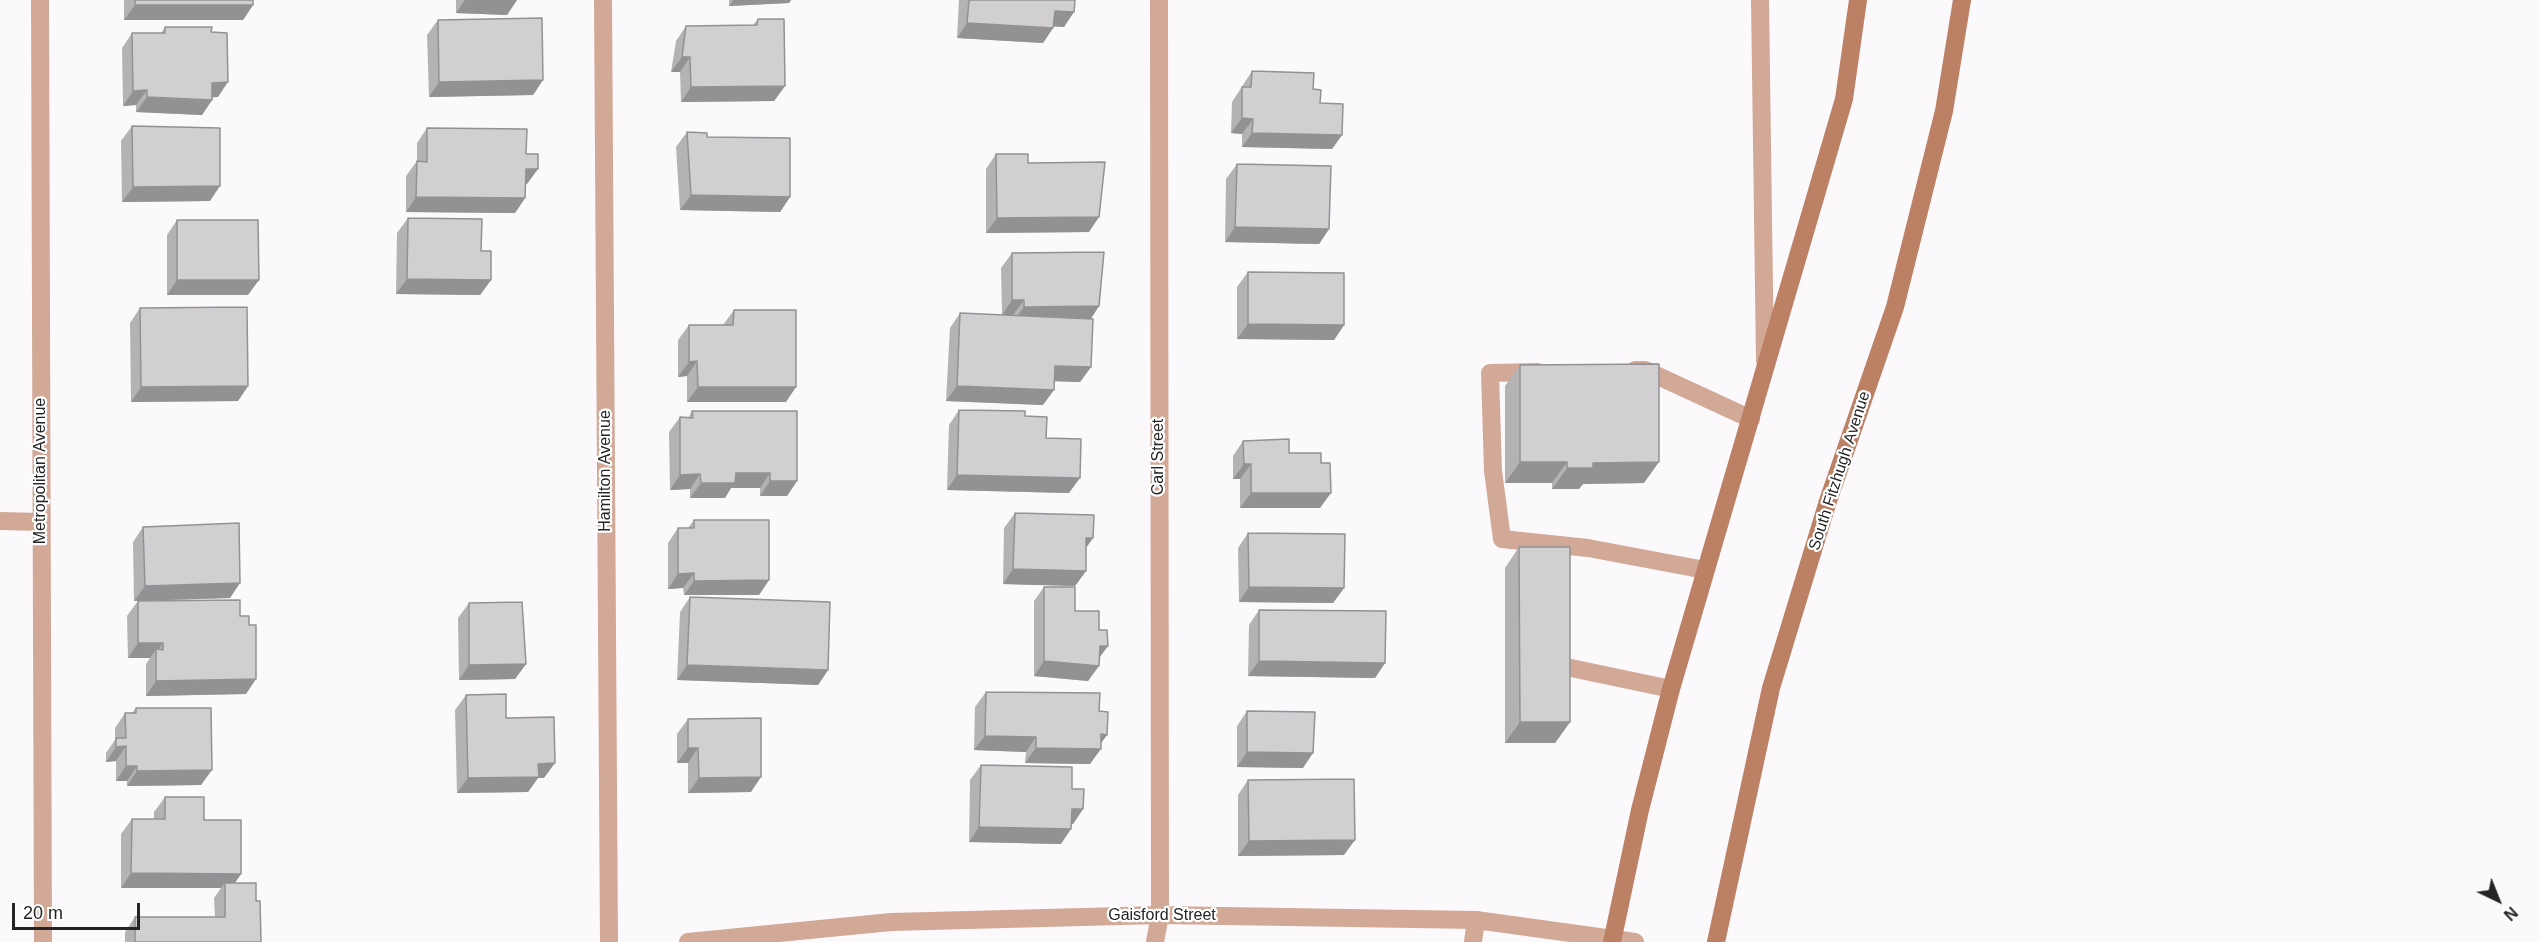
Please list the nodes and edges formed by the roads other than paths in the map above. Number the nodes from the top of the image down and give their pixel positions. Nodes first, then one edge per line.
1 (40, 0) edge
2 (603, 0) edge
3 (1159, 0) edge
4 (1760, 0) edge
5 (1858, 0) edge
6 (1962, 0) edge
7 (1765, 368) junction
8 (1621, 370) edge
9 (1562, 371) edge
10 (1751, 419) junction
11 (0, 521) edge
12 (41, 522) junction
13 (1706, 570) junction
14 (1571, 668) edge
15 (1671, 689) junction
16 (1160, 915) junction
17 (1476, 920) junction
18 (1612, 940) edge
19 (43, 942) edge
20 (609, 942) edge
21 (688, 942) edge
22 (1155, 942) edge
23 (1473, 942) edge
24 (1635, 942) edge
25 (1716, 942) edge

1 - 12 street, Metropolitan Avenue
2 - 20 street, Hamilton Avenue
3 - 16 street, Carl Street
4 - 7 street
5 - 7 main road
6 - 25 main road, South Fitzhugh Avenue
7 - 10 main road
8 - 10 street
9 - 13 street
10 - 13 main road
11 - 12 street
12 - 19 street, Metropolitan Avenue
13 - 15 main road
14 - 15 street
15 - 18 main road
16 - 17 street, Gaisford Street
16 - 21 street, Gaisford Street
16 - 22 street, Carl Street
17 - 18 street, Gaisford Street
17 - 23 street
18 - 24 street, Gaisford Street

